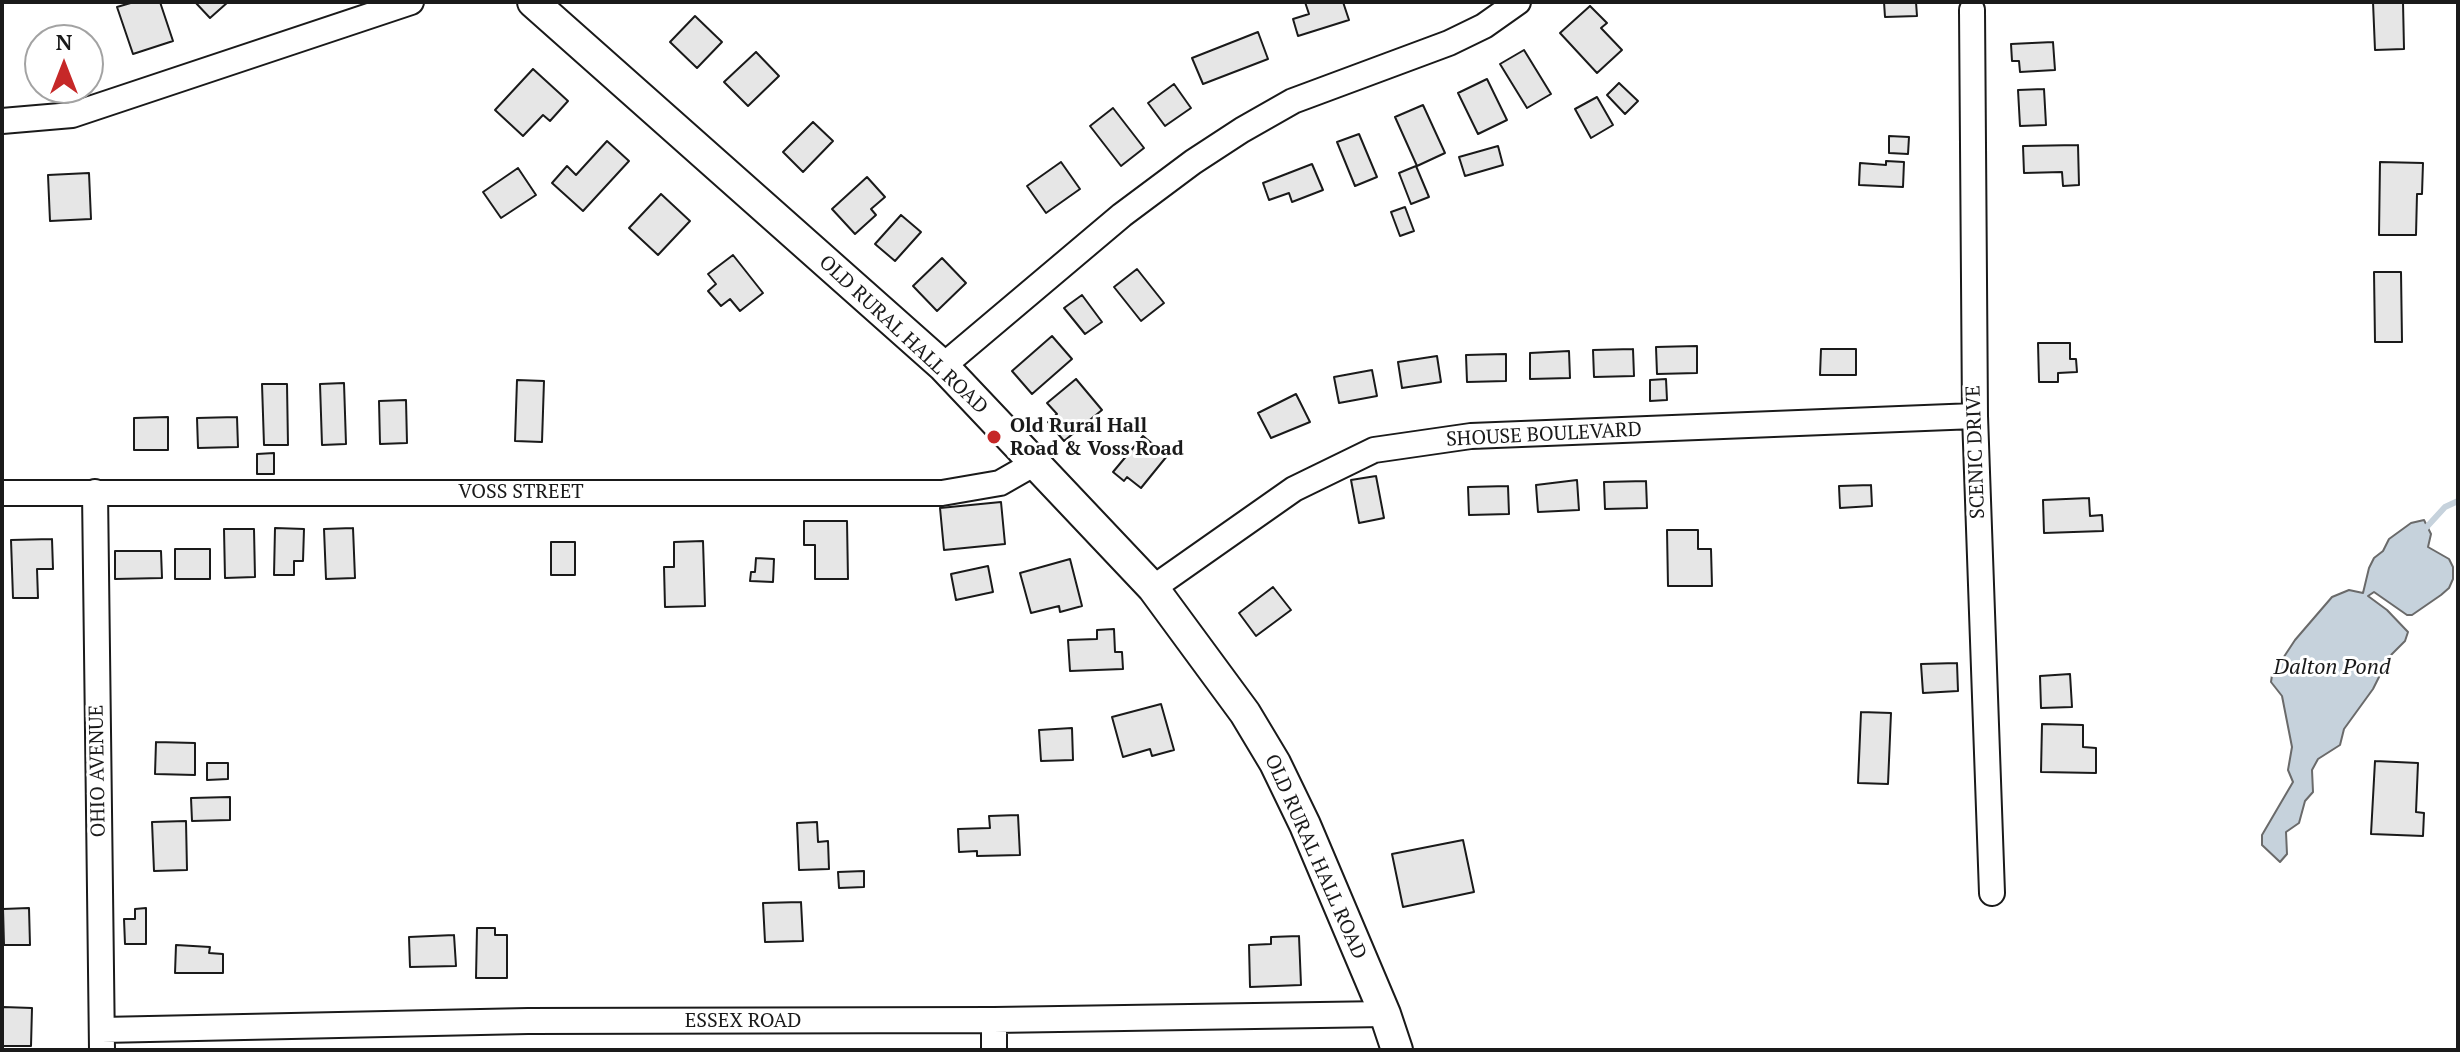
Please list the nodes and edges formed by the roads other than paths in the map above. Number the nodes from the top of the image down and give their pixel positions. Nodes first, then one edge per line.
1 (411, 2) edge
2 (533, 2) edge
3 (1518, 2) edge
4 (1972, 10) dead end
5 (2, 121) edge
6 (943, 366) junction
7 (1975, 416) junction
8 (1035, 463) junction
9 (95, 492) junction
10 (2, 493) edge
11 (1153, 588) junction
12 (1992, 893) dead end
13 (1385, 1014) junction
14 (994, 1020) junction
15 (102, 1040) edge
16 (994, 1050) edge
17 (1397, 1050) edge

1 - 5 street
2 - 6 main road, OLD RURAL HALL ROAD
3 - 6 street
4 - 7 street, SCENIC DRIVE
6 - 8 main road, OLD RURAL HALL ROAD
7 - 11 street, SHOUSE BOULEVARD
7 - 12 street, SCENIC DRIVE
8 - 9 street, VOSS STREET
8 - 11 main road, OLD RURAL HALL ROAD
9 - 10 street, VOSS STREET
9 - 15 street, OHIO AVENUE
11 - 13 main road, OLD RURAL HALL ROAD
13 - 14 street, ESSEX ROAD
13 - 17 main road, OLD RURAL HALL ROAD
14 - 15 street, ESSEX ROAD
14 - 16 street

